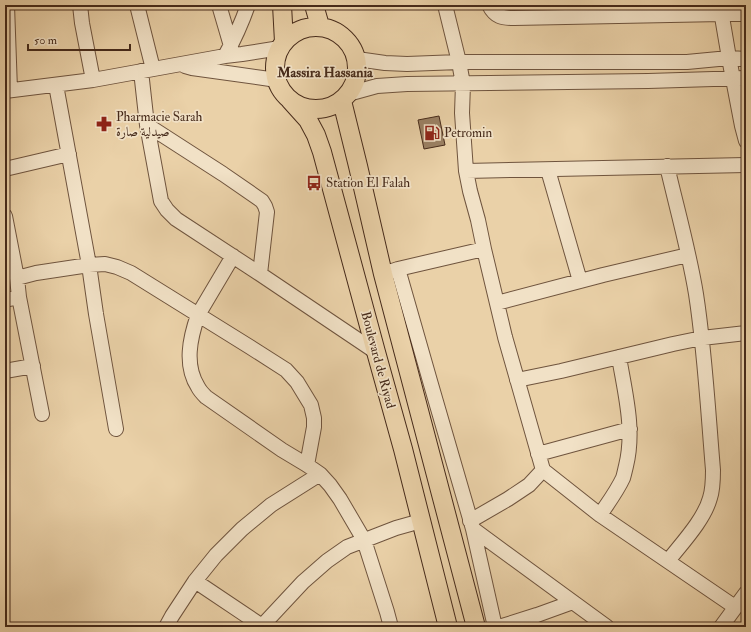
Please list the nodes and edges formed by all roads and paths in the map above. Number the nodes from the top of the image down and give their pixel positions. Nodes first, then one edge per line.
1 (80, 5) edge
2 (137, 5) edge
3 (218, 5) edge
4 (248, 5) edge
5 (282, 5) edge
6 (314, 5) edge
7 (445, 5) edge
8 (489, 5) edge
9 (6, 9) edge
10 (721, 9) edge
11 (596, 11) edge
12 (746, 14) edge
13 (320, 26) junction
14 (282, 45) junction
15 (228, 51) junction
16 (729, 58) junction
17 (746, 58) edge
18 (357, 59) junction
19 (459, 62) junction
20 (178, 64) junction
21 (147, 70) junction
22 (739, 78) edge
23 (93, 80) junction
24 (277, 80) junction
25 (463, 84) junction
26 (56, 85) junction
27 (7, 91) edge
28 (345, 97) junction
29 (290, 100) junction
30 (147, 126) junction
31 (746, 141) edge
32 (69, 154) junction
33 (746, 165) edge
34 (667, 166) junction
35 (5, 169) edge
36 (548, 170) junction
37 (466, 171) junction
38 (5, 216) edge
39 (6, 232) edge
40 (484, 249) junction
41 (688, 255) junction
42 (233, 256) junction
43 (90, 265) junction
44 (390, 272) junction
45 (260, 274) junction
46 (16, 278) junction
47 (580, 282) junction
48 (19, 298) junction
49 (5, 300) edge
50 (496, 303) junction
51 (198, 315) junction
52 (746, 333) edge
53 (702, 338) junction
54 (376, 352) junction
55 (619, 357) junction
56 (33, 366) junction
57 (5, 372) edge
58 (517, 380) junction
59 (42, 414) dead end
60 (116, 429) dead end
61 (630, 429) junction
62 (538, 454) junction
63 (307, 465) junction
64 (543, 470) junction
65 (320, 474) junction
66 (600, 515) junction
67 (421, 521) junction
68 (472, 525) junction
69 (364, 540) junction
70 (668, 561) junction
71 (195, 582) junction
72 (746, 593) edge
73 (573, 602) junction
74 (735, 607) junction
75 (591, 621) edge
76 (166, 627) edge
77 (261, 627) edge
78 (391, 627) edge
79 (448, 627) edge
80 (476, 627) edge
81 (495, 627) edge
82 (499, 627) edge
83 (607, 627) edge
84 (721, 627) edge

1 - 23 street
2 - 21 street
3 - 15 street
4 - 15 street
5 - 14 main road
6 - 13 main road
7 - 19 street
8 - 11 street
9 - 27 street
10 - 11 street
10 - 12 street
10 - 16 street
13 - 14 main road
13 - 18 main road
14 - 15 street
14 - 24 main road
15 - 20 street
16 - 17 street
16 - 19 street
16 - 22 street
18 - 19 street
18 - 28 main road
19 - 25 street
20 - 21 street
20 - 24 street
21 - 23 street
21 - 30 street
22 - 25 street
22 - 31 street
23 - 26 street
24 - 29 main road
25 - 28 street
25 - 37 street
26 - 27 street
26 - 32 street
28 - 29 main road
28 - 44 main road, Boulevard de Riyad
29 - 54 main road, Boulevard de Riyad
30 - 42 street
30 - 45 street
32 - 35 street
32 - 43 street
33 - 34 street
34 - 36 street
34 - 41 street
36 - 37 street
36 - 47 street
37 - 40 street
38 - 39 street
39 - 46 street
40 - 44 street
40 - 50 street
41 - 47 street
41 - 53 street
42 - 45 street
42 - 51 street
43 - 46 street
43 - 51 street
43 - 60 street
44 - 68 street
44 - 80 main road, Boulevard de Riyad
45 - 54 street
46 - 48 street
47 - 50 street
48 - 49 street
48 - 56 street
50 - 58 street
51 - 63 street
51 - 63 street
52 - 53 street
53 - 55 street
53 - 70 street
54 - 67 main road, Boulevard de Riyad
55 - 58 street
55 - 61 street
56 - 57 street
56 - 59 street
58 - 62 street
61 - 62 street
61 - 66 street
62 - 64 street
63 - 65 street
64 - 66 street
64 - 68 street
65 - 69 street
65 - 71 street
66 - 70 street
67 - 69 street
67 - 79 main road, Boulevard de Riyad
68 - 73 street
68 - 81 street
69 - 77 street
69 - 78 street
70 - 74 street
71 - 76 street
71 - 77 street
72 - 74 street
73 - 75 street
73 - 82 street
74 - 84 street
75 - 83 street

